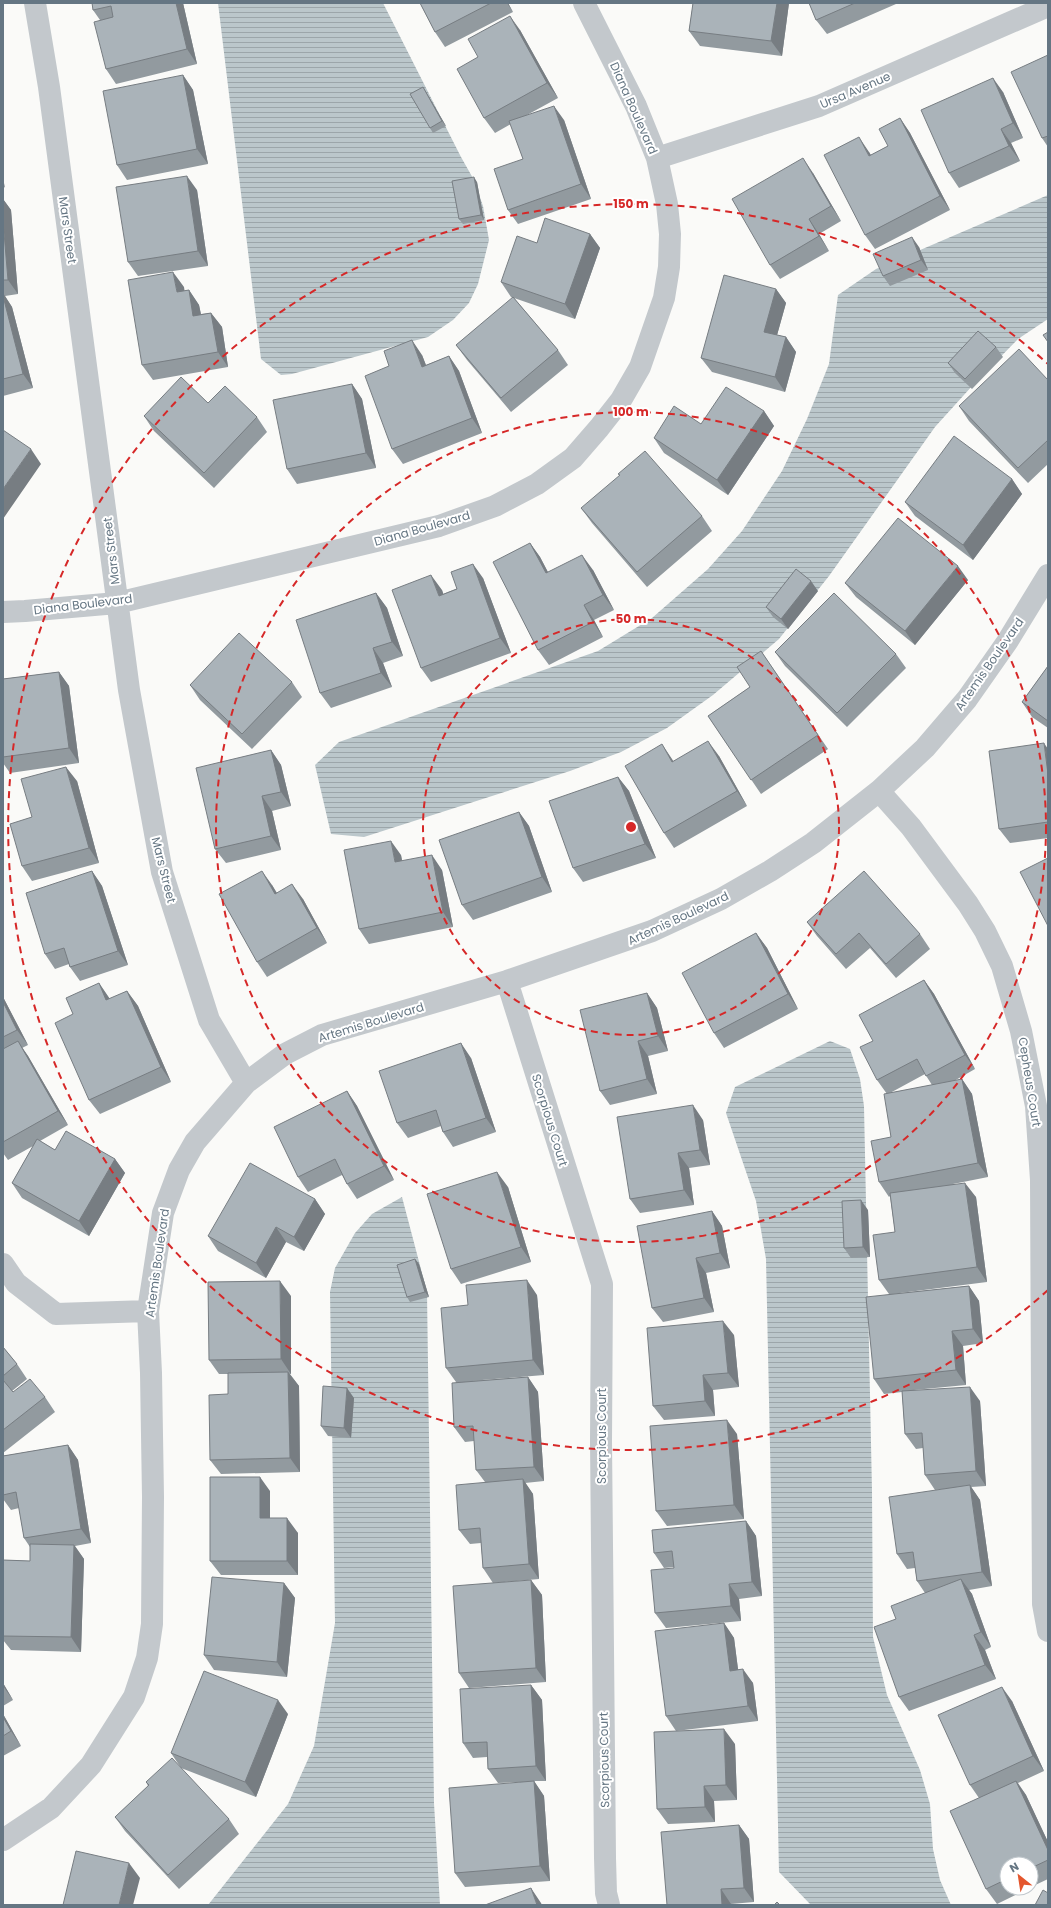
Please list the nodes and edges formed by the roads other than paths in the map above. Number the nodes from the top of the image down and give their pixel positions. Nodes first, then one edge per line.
1 (36, 3) edge
2 (584, 3) edge
3 (1048, 6) edge
4 (657, 158) junction
5 (1048, 576) edge
6 (117, 602) junction
7 (3, 612) edge
8 (879, 791) junction
9 (507, 982) junction
10 (246, 1083) junction
11 (3, 1264) edge
12 (148, 1311) junction
13 (1048, 1631) edge
14 (3, 1840) edge
15 (609, 1905) edge

1 - 6 street, Mars Street
2 - 4 street, Diana Boulevard
3 - 4 street, Ursa Avenue
4 - 6 street, Diana Boulevard
5 - 8 street, Artemis Boulevard
6 - 7 street, Diana Boulevard
6 - 10 street, Mars Street
8 - 9 street, Artemis Boulevard
8 - 13 street, Cepheus Court
9 - 10 street, Artemis Boulevard
9 - 15 street, Scorpious Court
10 - 12 street, Artemis Boulevard
11 - 12 street
12 - 14 street, Artemis Boulevard

